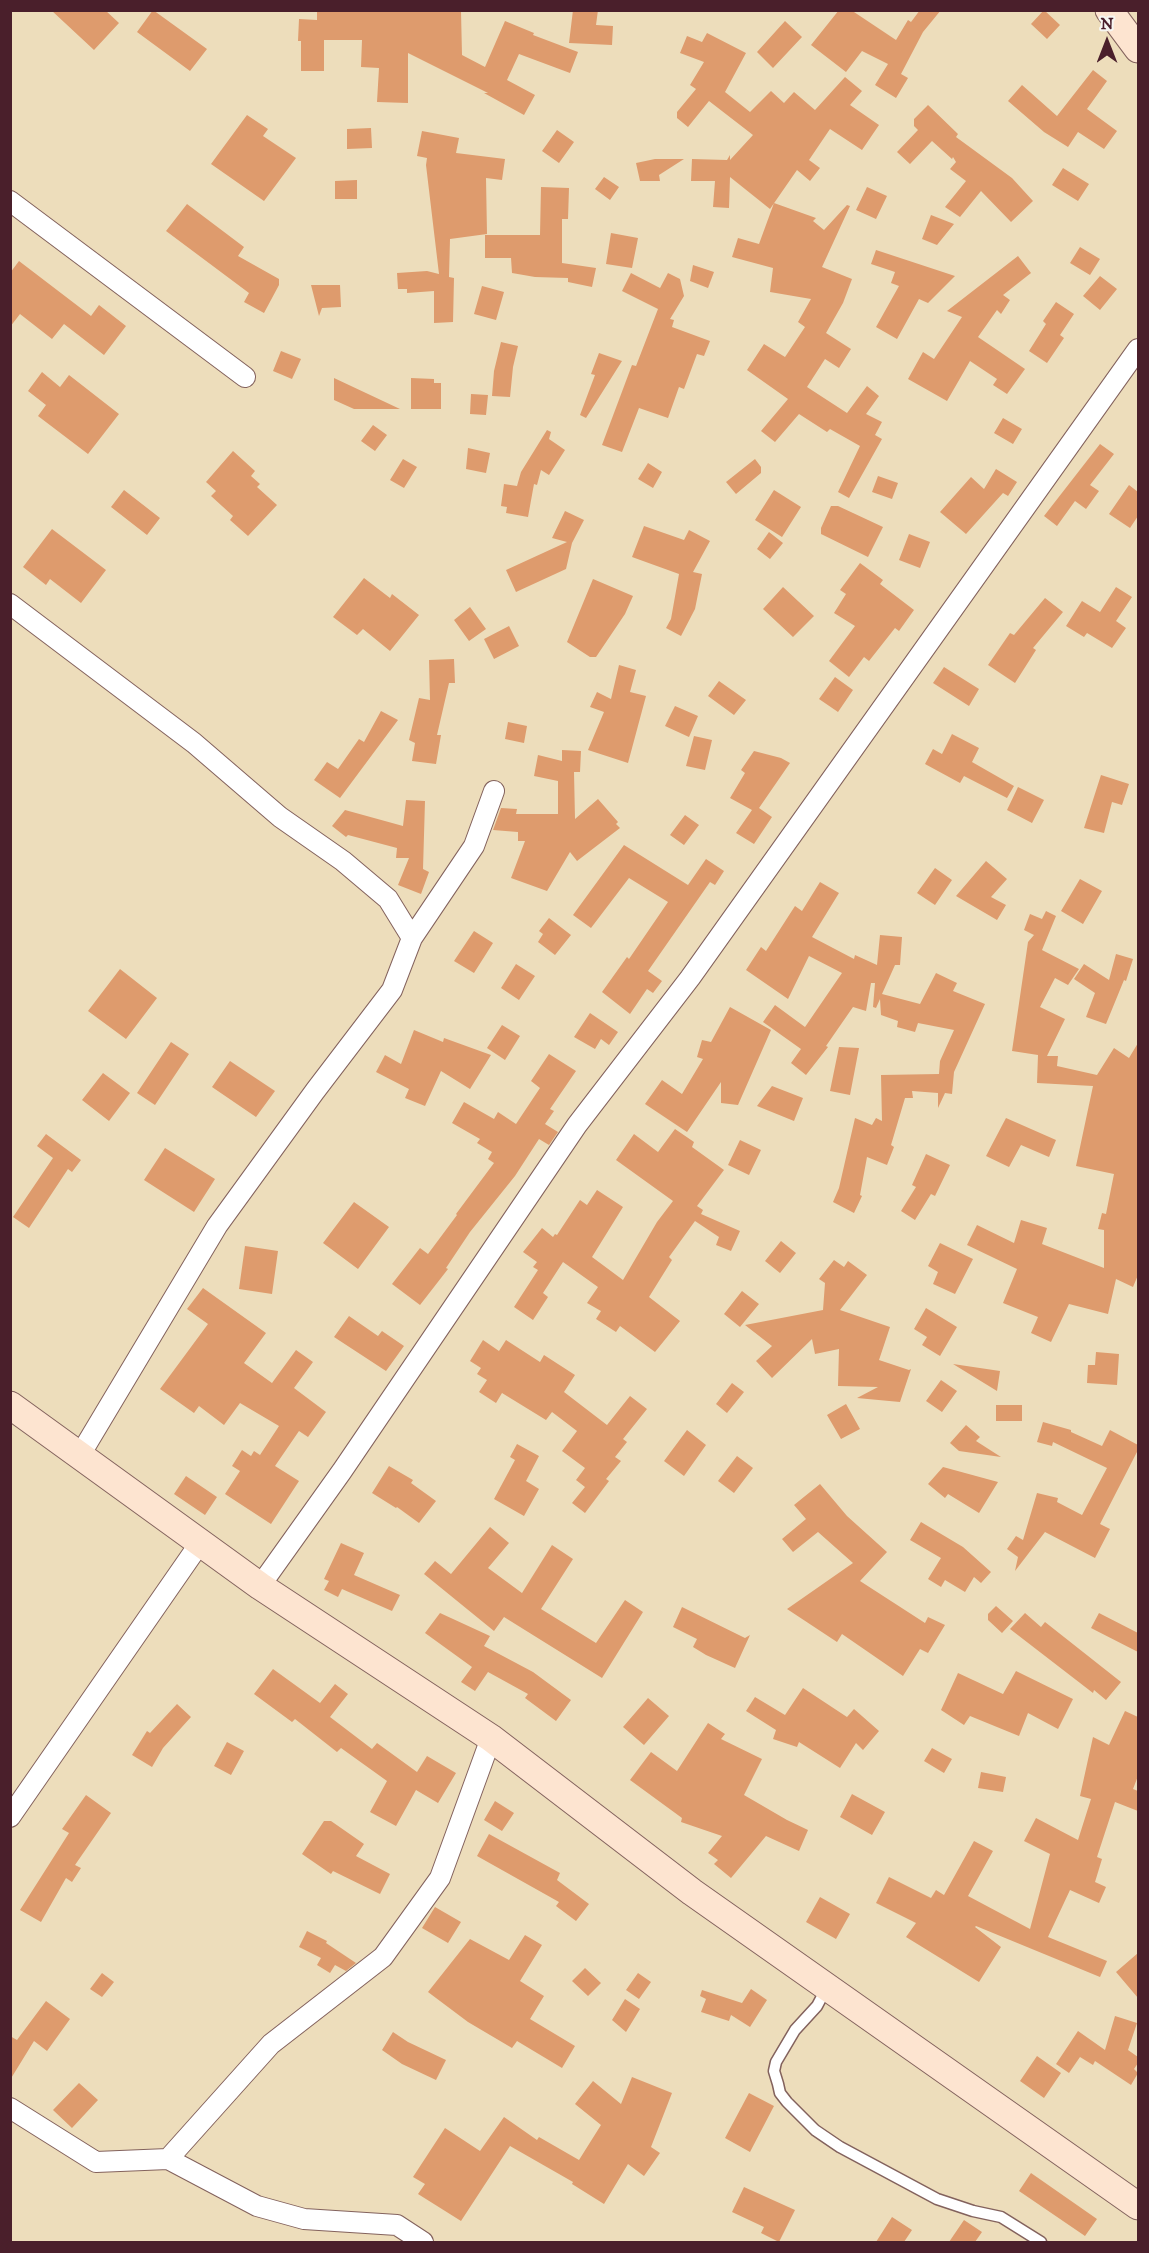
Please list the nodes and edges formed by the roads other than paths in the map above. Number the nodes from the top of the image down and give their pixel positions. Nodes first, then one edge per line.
1 (1112, 11) edge
2 (1138, 49) edge
3 (10, 201) edge
4 (1138, 349) edge
5 (245, 377) dead end
6 (10, 604) edge
7 (494, 791) dead end
8 (412, 938) junction
9 (10, 1405) edge
10 (80, 1455) junction
11 (200, 1543) junction
12 (260, 1586) junction
13 (491, 1738) junction
14 (10, 1817) edge
15 (827, 1986) junction
16 (10, 2108) edge
17 (168, 2159) junction
18 (1138, 2206) edge
19 (423, 2242) edge
20 (1041, 2242) edge

1 - 2 main road
3 - 5 street
4 - 12 street
6 - 8 street
7 - 8 street
8 - 10 street
9 - 10 main road
10 - 11 main road
11 - 12 main road
11 - 14 street
12 - 13 main road
13 - 15 main road
13 - 17 street
15 - 18 main road
15 - 20 lane
16 - 17 street
17 - 19 street

